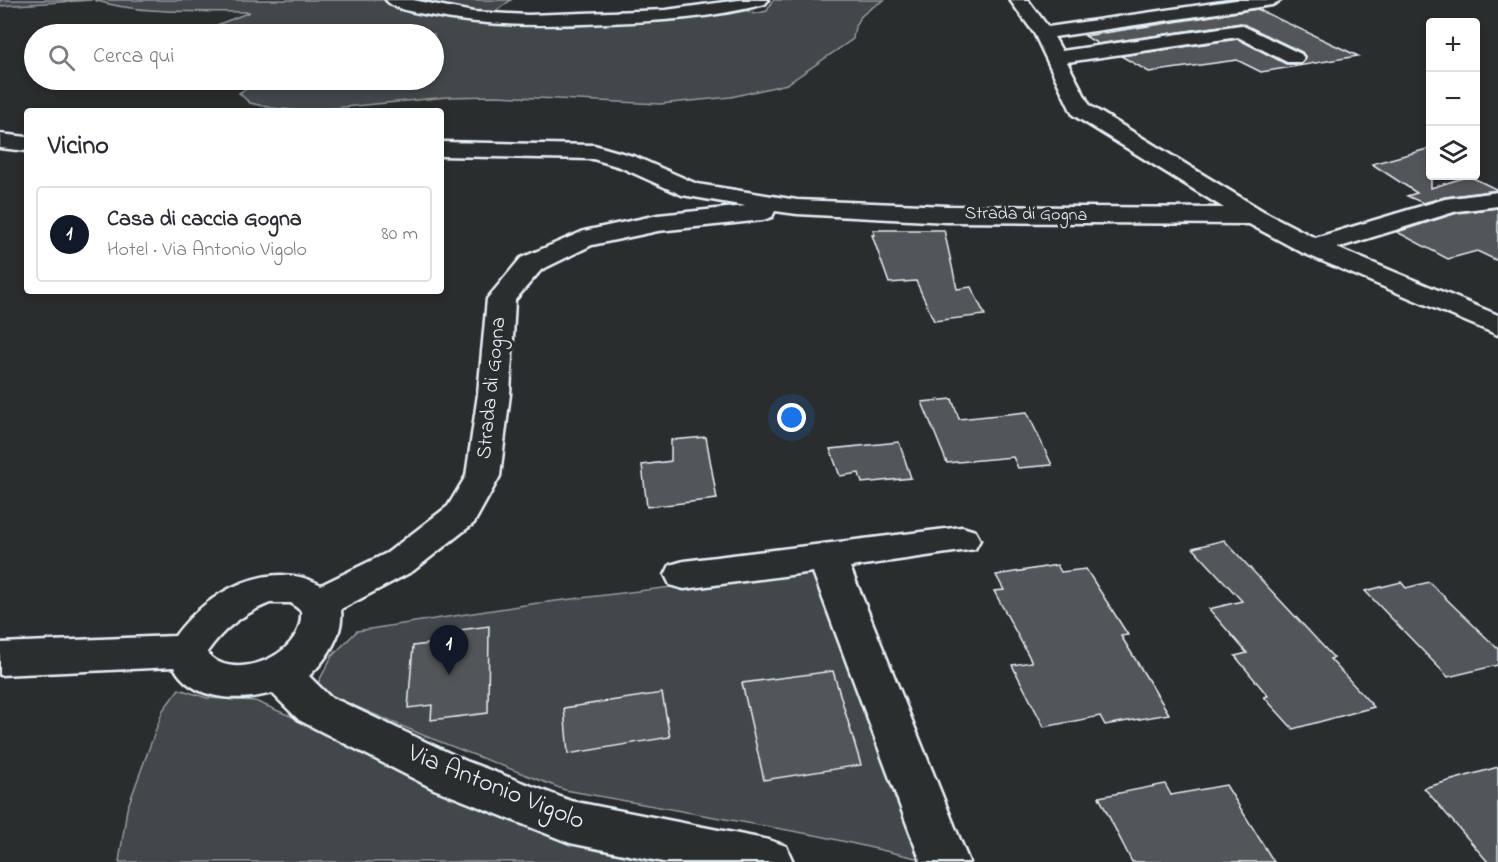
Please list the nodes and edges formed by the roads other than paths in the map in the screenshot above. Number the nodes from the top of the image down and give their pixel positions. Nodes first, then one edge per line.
1 (395, 0) edge
2 (759, 0) edge
3 (1020, 0) edge
4 (1272, 0) edge
5 (1043, 33) junction
6 (1056, 58) junction
7 (1294, 58) dead end
8 (0, 141) edge
9 (24, 144) edge
10 (444, 149) edge
11 (1498, 199) edge
12 (797, 207) junction
13 (1254, 216) junction
14 (1312, 247) junction
15 (1498, 326) edge
16 (962, 540) dead end
17 (827, 558) junction
18 (684, 575) dead end
19 (318, 603) junction
20 (186, 651) junction
21 (0, 659) edge
22 (280, 674) junction
23 (769, 862) edge
24 (945, 862) edge

1 - 2 street
3 - 5 street, Strada di Gogna
4 - 5 street
5 - 6 street, Strada di Gogna
6 - 7 street
6 - 13 street, Strada di Gogna
8 - 9 street
10 - 12 street, Strada di Gogna
11 - 14 street
12 - 13 street, Strada di Gogna
12 - 19 street, Strada di Gogna
13 - 14 street, Strada di Gogna
14 - 15 street, Strada di Gogna
16 - 17 street
17 - 18 street
17 - 24 street
19 - 20 street
19 - 22 street
20 - 21 street
20 - 22 street
22 - 23 street, Via Antonio Vigolo

